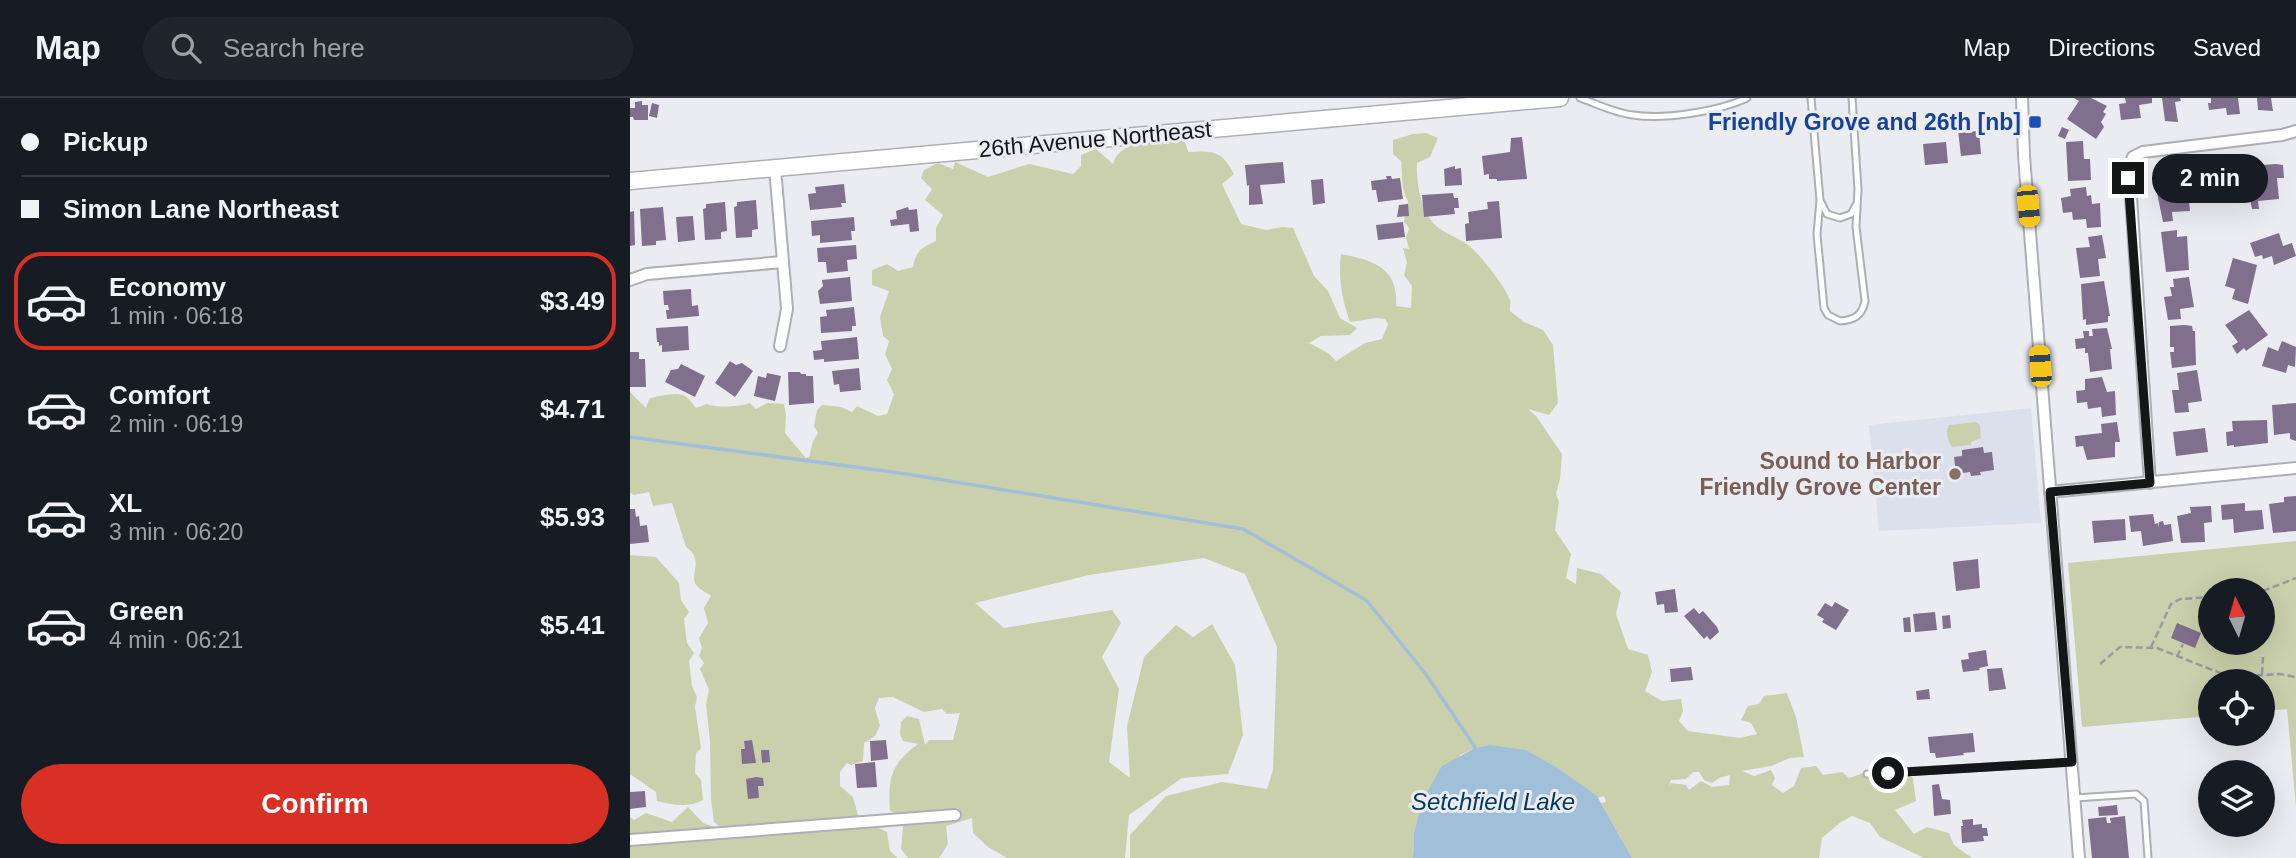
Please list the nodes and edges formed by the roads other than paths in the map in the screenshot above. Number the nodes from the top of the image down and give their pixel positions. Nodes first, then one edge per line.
1 (1560, 98) edge
2 (1580, 98) edge
3 (1747, 98) edge
4 (1811, 98) edge
5 (1852, 98) edge
6 (2022, 98) edge
7 (2296, 131) edge
8 (775, 168) junction
9 (630, 181) edge
10 (1820, 200) junction
11 (1857, 202) junction
12 (783, 262) junction
13 (630, 281) edge
14 (780, 346) dead end
15 (2296, 468) edge
16 (2150, 483) junction
17 (2050, 492) junction
18 (2072, 762) junction
19 (1867, 774) dead end
20 (2075, 798) junction
21 (955, 816) dead end
22 (630, 839) edge
23 (2079, 858) edge
24 (2148, 858) edge

1 - 8 street, 26th Avenue Northeast
2 - 3 lane
4 - 10 lane
5 - 11 lane
6 - 17 street
7 - 16 street
8 - 9 street, 26th Avenue Northeast
8 - 12 street
10 - 11 lane
10 - 11 lane
12 - 13 street
12 - 14 street
15 - 16 street
16 - 17 street
17 - 18 street
18 - 19 lane
18 - 20 street
20 - 23 street
20 - 24 lane
21 - 22 street

